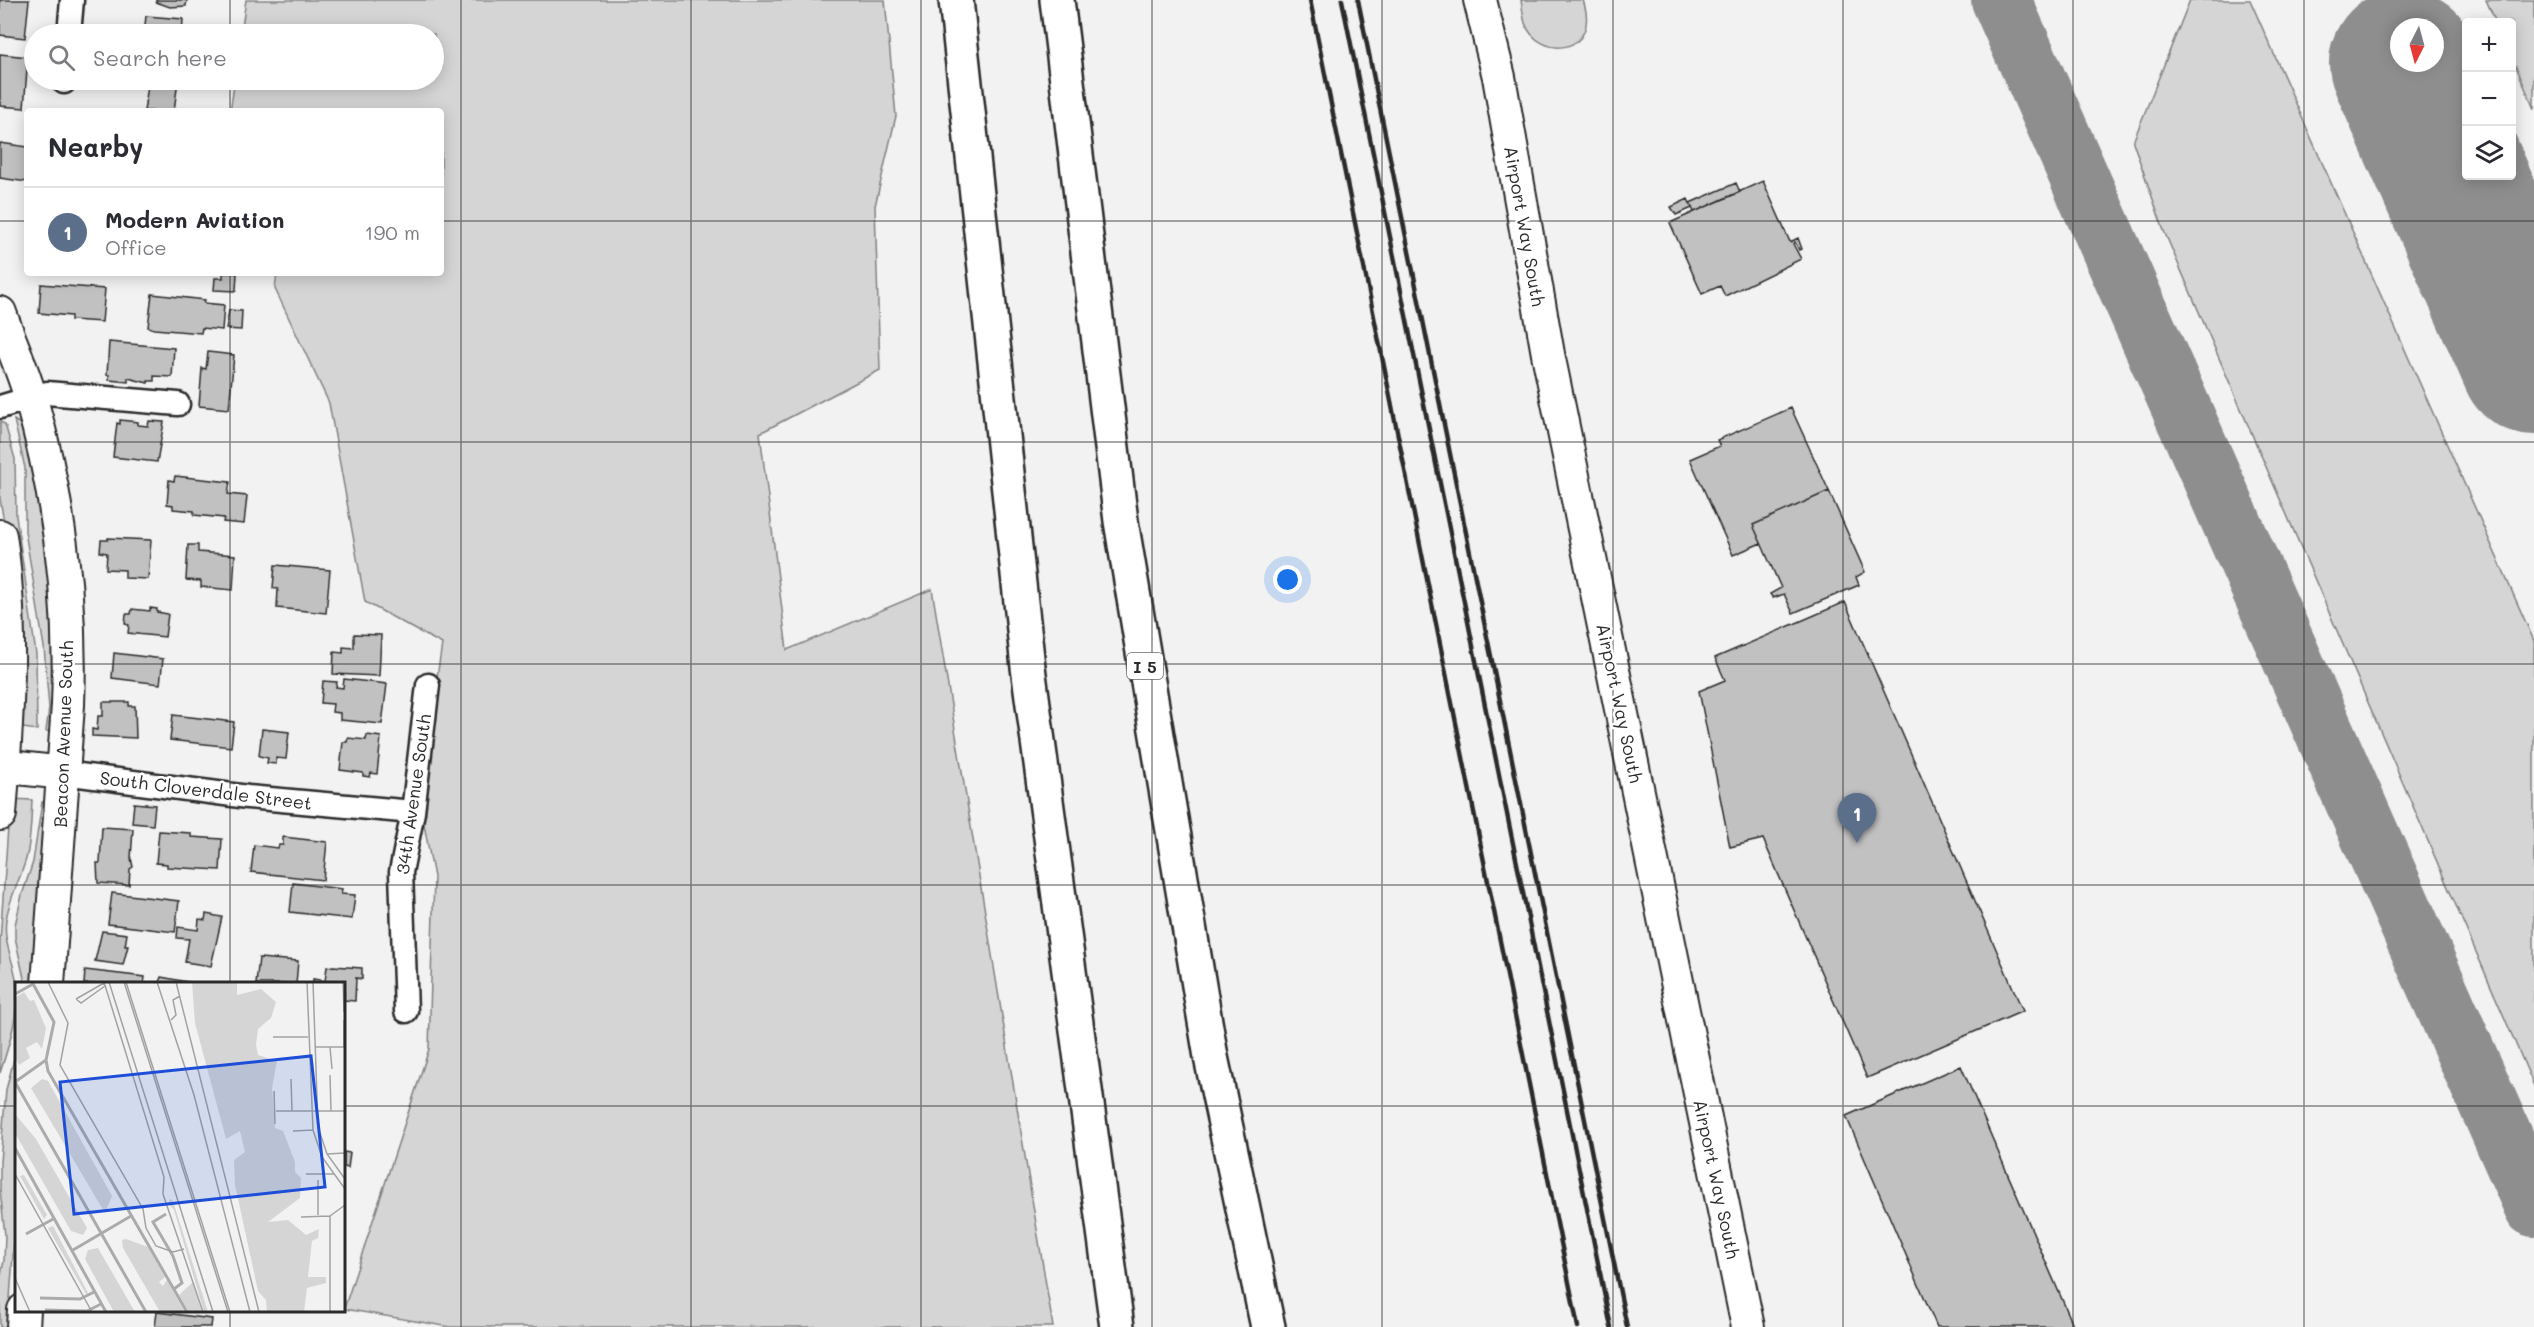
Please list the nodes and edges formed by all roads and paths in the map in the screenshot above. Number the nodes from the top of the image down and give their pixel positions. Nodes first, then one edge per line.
1 (72, 0) edge
2 (956, 0) edge
3 (1057, 0) edge
4 (1480, 0) edge
5 (1494, 0) edge
6 (70, 24) edge
7 (1499, 77) junction
8 (0, 313) edge
9 (30, 397) junction
10 (178, 404) dead end
11 (0, 407) edge
12 (0, 536) edge
13 (428, 685) dead end
14 (2, 766) edge
15 (64, 773) junction
16 (413, 812) junction
17 (0, 814) edge
18 (48, 982) edge
19 (406, 1011) dead end
20 (24, 1312) edge
21 (22, 1327) edge
22 (1118, 1327) edge
23 (1268, 1327) edge
24 (1748, 1327) edge

1 - 6 street
2 - 22 highway
3 - 23 highway, I 5
4 - 7 main road, Airport Way South
5 - 7 main road, Airport Way South
7 - 24 main road, Airport Way South
8 - 9 main road, Beacon Avenue South
9 - 10 street
9 - 11 street
9 - 15 main road, Beacon Avenue South
12 - 14 main road
13 - 16 street, 34th Avenue South
14 - 15 main road, South Cloverdale Street
14 - 17 main road
15 - 16 street, South Cloverdale Street
15 - 18 main road, Beacon Avenue South
16 - 19 street, 34th Avenue South
20 - 21 main road

